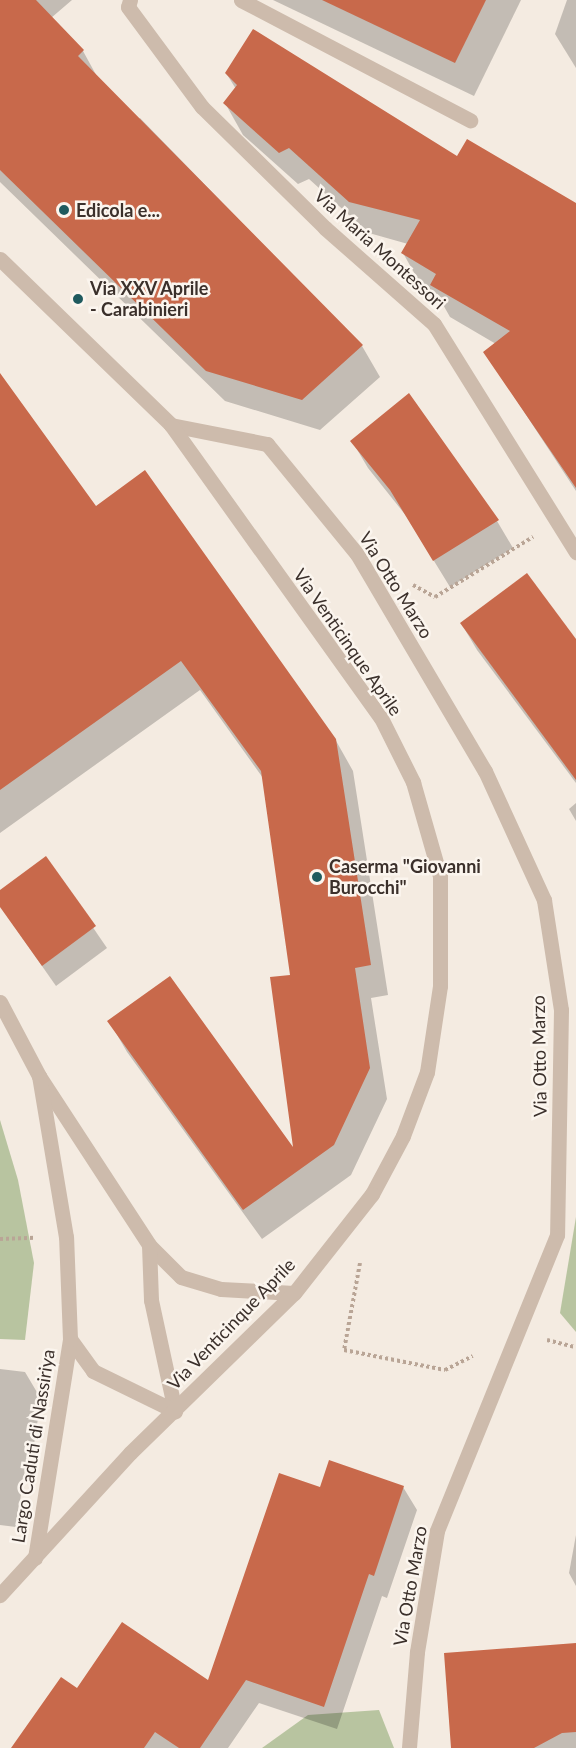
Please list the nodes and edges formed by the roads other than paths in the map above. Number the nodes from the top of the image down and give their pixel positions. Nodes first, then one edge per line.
1 (130, 0) edge
2 (241, 0) edge
3 (470, 120) dead end
4 (0, 259) edge
5 (171, 425) junction
6 (576, 552) edge
7 (0, 1002) edge
8 (39, 1076) junction
9 (149, 1245) junction
10 (294, 1293) junction
11 (70, 1339) junction
12 (175, 1411) junction
13 (35, 1558) junction
14 (0, 1595) edge
15 (409, 1748) edge

1 - 6 street, Via Maria Montessori
2 - 3 street
4 - 5 street, Via Venticinque Aprile
5 - 10 street, Via Venticinque Aprile
5 - 15 street, Via Otto Marzo
7 - 8 street
8 - 9 street
8 - 11 street, Largo Caduti di Nassiriya
9 - 10 street
9 - 12 street
10 - 12 street, Via Venticinque Aprile
11 - 12 street, Largo Caduti di Nassiriya
11 - 13 street, Largo Caduti di Nassiriya
12 - 13 street, Via Venticinque Aprile
13 - 14 street, Via Venticinque Aprile

